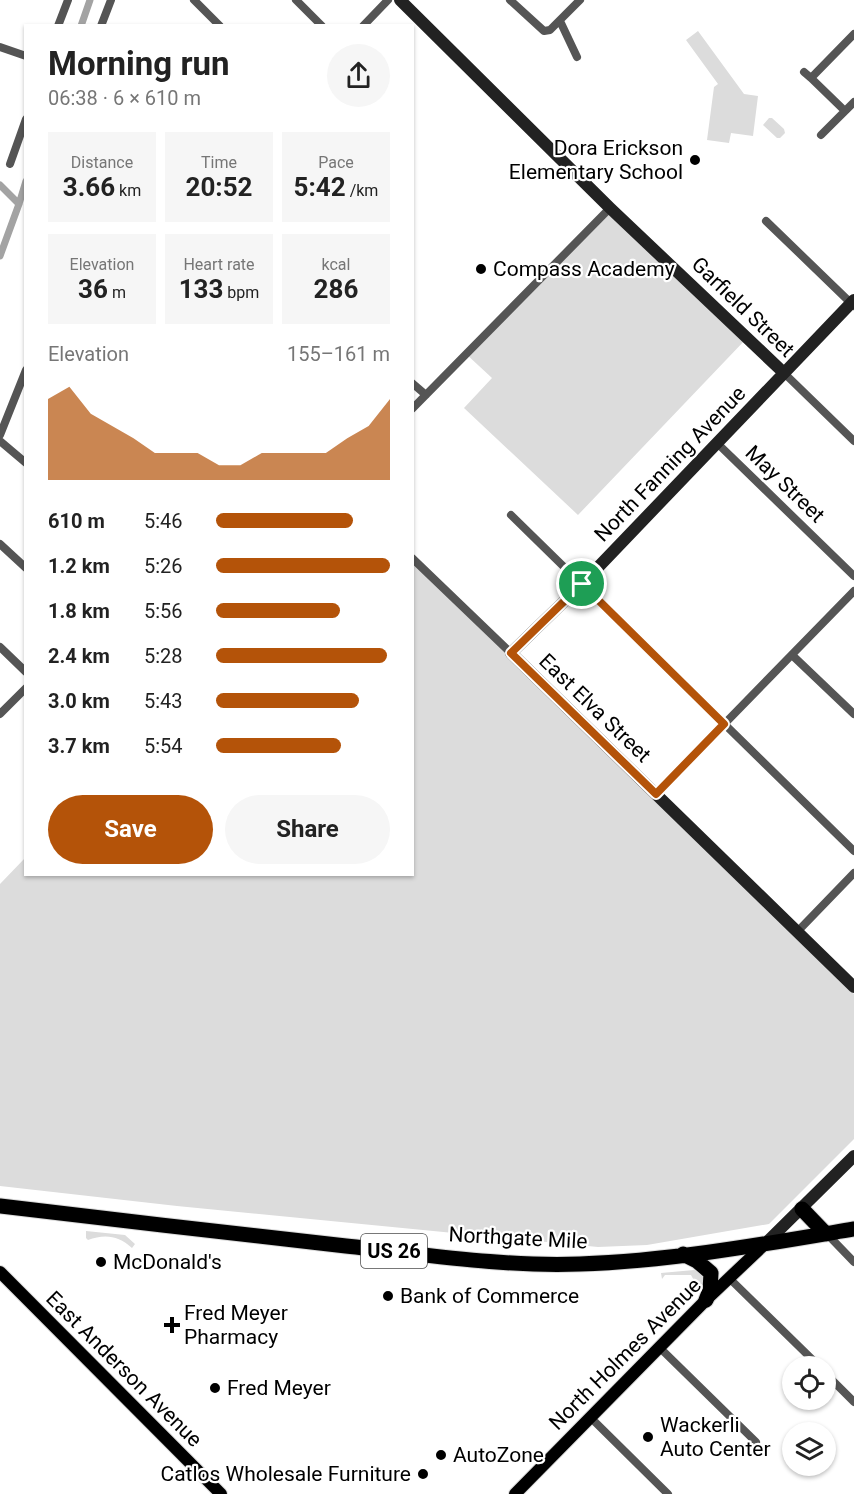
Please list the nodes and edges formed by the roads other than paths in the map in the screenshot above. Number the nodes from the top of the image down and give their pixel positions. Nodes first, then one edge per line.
1 (68, 0) edge
2 (111, 0) edge
3 (195, 0) edge
4 (296, 0) edge
5 (388, 0) edge
6 (400, 0) edge
7 (510, 0) edge
8 (580, 0) edge
9 (560, 21) junction
10 (59, 24) edge
11 (102, 24) edge
12 (218, 24) edge
13 (320, 24) edge
14 (365, 24) edge
15 (854, 34) edge
16 (0, 47) edge
17 (24, 55) edge
18 (577, 57) dead end
19 (854, 102) edge
20 (845, 111) junction
21 (24, 125) edge
22 (821, 135) dead end
23 (10, 164) dead end
24 (610, 208) junction
25 (766, 221) dead end
26 (853, 303) edge
27 (784, 373) junction
28 (24, 375) edge
29 (414, 385) edge
30 (426, 394) junction
31 (414, 407) edge
32 (0, 435) edge
33 (0, 441) edge
34 (854, 441) edge
35 (717, 443) junction
36 (24, 461) edge
37 (511, 515) dead end
38 (0, 544) edge
39 (414, 560) edge
40 (24, 566) edge
41 (854, 576) edge
42 (582, 584) junction
43 (854, 591) edge
44 (0, 647) edge
45 (511, 653) junction
46 (792, 655) junction
47 (24, 670) edge
48 (24, 690) edge
49 (0, 714) edge
50 (854, 714) edge
51 (724, 724) junction
52 (656, 794) junction
53 (854, 851) edge
54 (854, 873) edge
55 (797, 932) junction
56 (854, 987) edge
57 (854, 1156) edge
58 (0, 1206) edge
59 (802, 1209) junction
60 (854, 1229) edge
61 (826, 1234) junction
62 (765, 1244) junction
63 (683, 1254) junction
64 (854, 1262) edge
65 (0, 1272) edge
66 (729, 1278) junction
67 (706, 1300) junction
68 (659, 1347) junction
69 (809, 1356) edge
70 (836, 1384) edge
71 (854, 1402) edge
72 (590, 1417) junction
73 (756, 1442) dead end
74 (221, 1494) edge
75 (515, 1494) edge
76 (668, 1494) edge

1 - 10 street
2 - 11 street
3 - 12 street
4 - 13 street
5 - 14 street
6 - 24 street, Garfield Street
7 - 9 street
8 - 9 street
9 - 18 street
15 - 20 street
16 - 17 street
19 - 20 street
20 - 22 street
21 - 23 street
24 - 27 street, Garfield Street
24 - 30 street
25 - 26 street
26 - 27 street, North Fanning Avenue
27 - 34 street, Garfield Street
27 - 35 street, North Fanning Avenue
28 - 32 street
29 - 30 street
30 - 31 street
33 - 36 street
35 - 41 street, May Street
35 - 42 street, North Fanning Avenue
37 - 42 street
38 - 40 street
39 - 45 street, East Elva Street
42 - 45 street, North Fanning Avenue
42 - 51 street
43 - 46 street
44 - 47 street
45 - 52 street, East Elva Street
46 - 50 street
46 - 51 street
48 - 49 street
51 - 52 street
51 - 53 street
52 - 55 street, East Elva Street
54 - 55 street
55 - 56 street, East Elva Street
57 - 59 street
58 - 63 highway, Northgate Mile / US 26
59 - 61 highway
59 - 62 street
60 - 61 highway, Northgate Mile / US 26
61 - 62 highway, Northgate Mile / US 26
61 - 64 street
62 - 63 highway, Northgate Mile / US 26
62 - 66 main road, North Holmes Avenue
63 - 67 highway
65 - 74 main road, East Anderson Avenue
66 - 67 main road, North Holmes Avenue
66 - 69 street
67 - 68 main road, North Holmes Avenue
68 - 72 main road, North Holmes Avenue
68 - 73 street
70 - 71 street
72 - 75 main road, North Holmes Avenue
72 - 76 street

